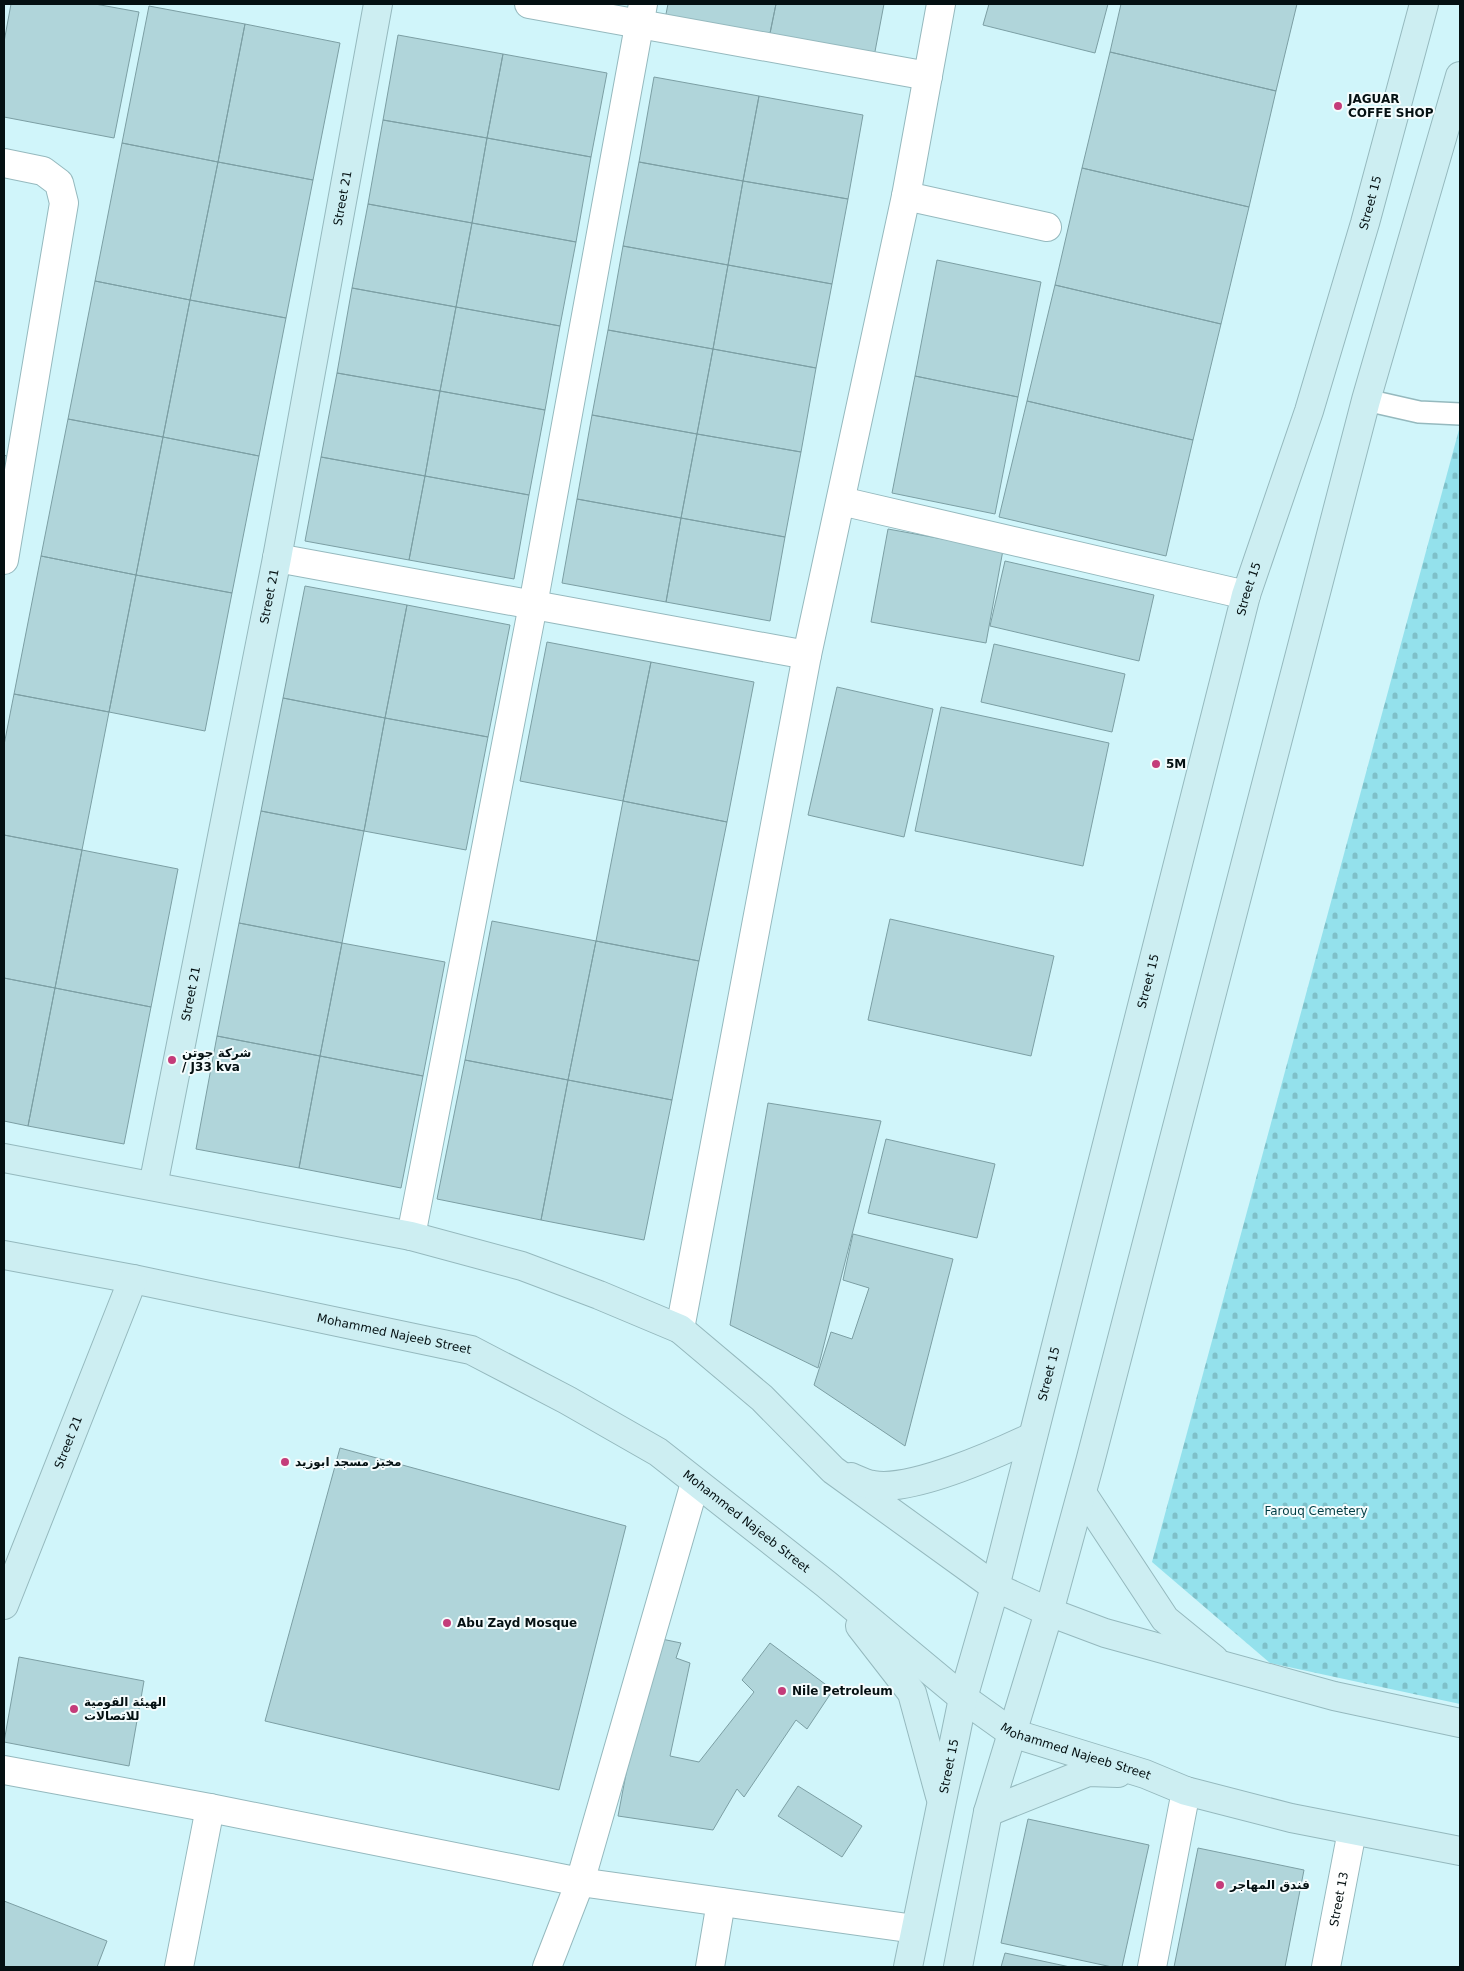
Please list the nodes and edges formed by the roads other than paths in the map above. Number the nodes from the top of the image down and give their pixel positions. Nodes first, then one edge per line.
1 (378, 4) edge
2 (529, 4) edge
3 (941, 4) edge
4 (1424, 4) edge
5 (642, 14) edge
6 (928, 76) junction
7 (1460, 76) edge
8 (4, 163) edge
9 (906, 196) junction
10 (1047, 227) dead end
11 (1366, 400) junction
12 (1460, 414) edge
13 (14, 440) edge
14 (841, 500) junction
15 (277, 558) junction
16 (4, 560) edge
17 (1246, 595) junction
18 (533, 605) junction
19 (807, 655) junction
20 (4, 1158) edge
21 (153, 1186) junction
22 (411, 1236) junction
23 (4, 1255) edge
24 (133, 1279) junction
25 (680, 1329) junction
26 (1032, 1437) junction
27 (833, 1470) junction
28 (695, 1483) junction
29 (1082, 1493) junction
30 (826, 1584) junction
31 (995, 1587) junction
32 (4, 1605) edge
33 (1048, 1612) junction
34 (1222, 1667) junction
35 (964, 1698) junction
36 (1460, 1723) edge
37 (1012, 1733) junction
38 (4, 1770) edge
39 (1145, 1774) junction
40 (1186, 1792) junction
41 (942, 1804) junction
42 (210, 1808) junction
43 (988, 1812) junction
44 (1352, 1831) junction
45 (1460, 1851) edge
46 (580, 1882) junction
47 (721, 1902) junction
48 (915, 1929) junction
49 (179, 1967) edge
50 (547, 1967) edge
51 (710, 1967) edge
52 (908, 1967) edge
53 (958, 1967) edge
54 (1152, 1967) edge
55 (1326, 1967) edge

1 - 15 street, Street 21
2 - 5 street
3 - 6 street
4 - 17 street, Street 15
5 - 6 street
5 - 18 street
6 - 9 street
7 - 11 street
8 - 13 street
9 - 10 street
9 - 14 street
11 - 12 lane
11 - 29 street
13 - 16 street
14 - 17 street
14 - 19 street
15 - 18 street
15 - 21 street, Street 21
17 - 26 street, Street 15
18 - 19 street
18 - 22 street
19 - 25 street
20 - 21 street
21 - 22 street
22 - 25 street
23 - 24 street, Mohammed Najeeb Street
24 - 28 street, Mohammed Najeeb Street
24 - 32 street, Street 21
25 - 27 street
26 - 27 street
26 - 31 street, Street 15
27 - 31 street
28 - 30 street, Mohammed Najeeb Street
28 - 46 street
29 - 33 street
29 - 34 street
30 - 35 street, Mohammed Najeeb Street
30 - 41 street
31 - 33 street
31 - 35 street, Street 15
33 - 34 street
33 - 37 street
34 - 36 street
35 - 37 street, Mohammed Najeeb Street
35 - 41 street, Street 15
37 - 39 street, Mohammed Najeeb Street
37 - 43 street
38 - 42 street
39 - 40 street, Mohammed Najeeb Street
39 - 43 street
40 - 44 street, Mohammed Najeeb Street
40 - 54 street
41 - 48 street, Street 15
42 - 46 street
42 - 49 street
43 - 53 street
44 - 45 street, Mohammed Najeeb Street
44 - 55 street, Street 13
46 - 47 street
46 - 50 street
47 - 48 street
47 - 51 street
48 - 52 street, Street 15

